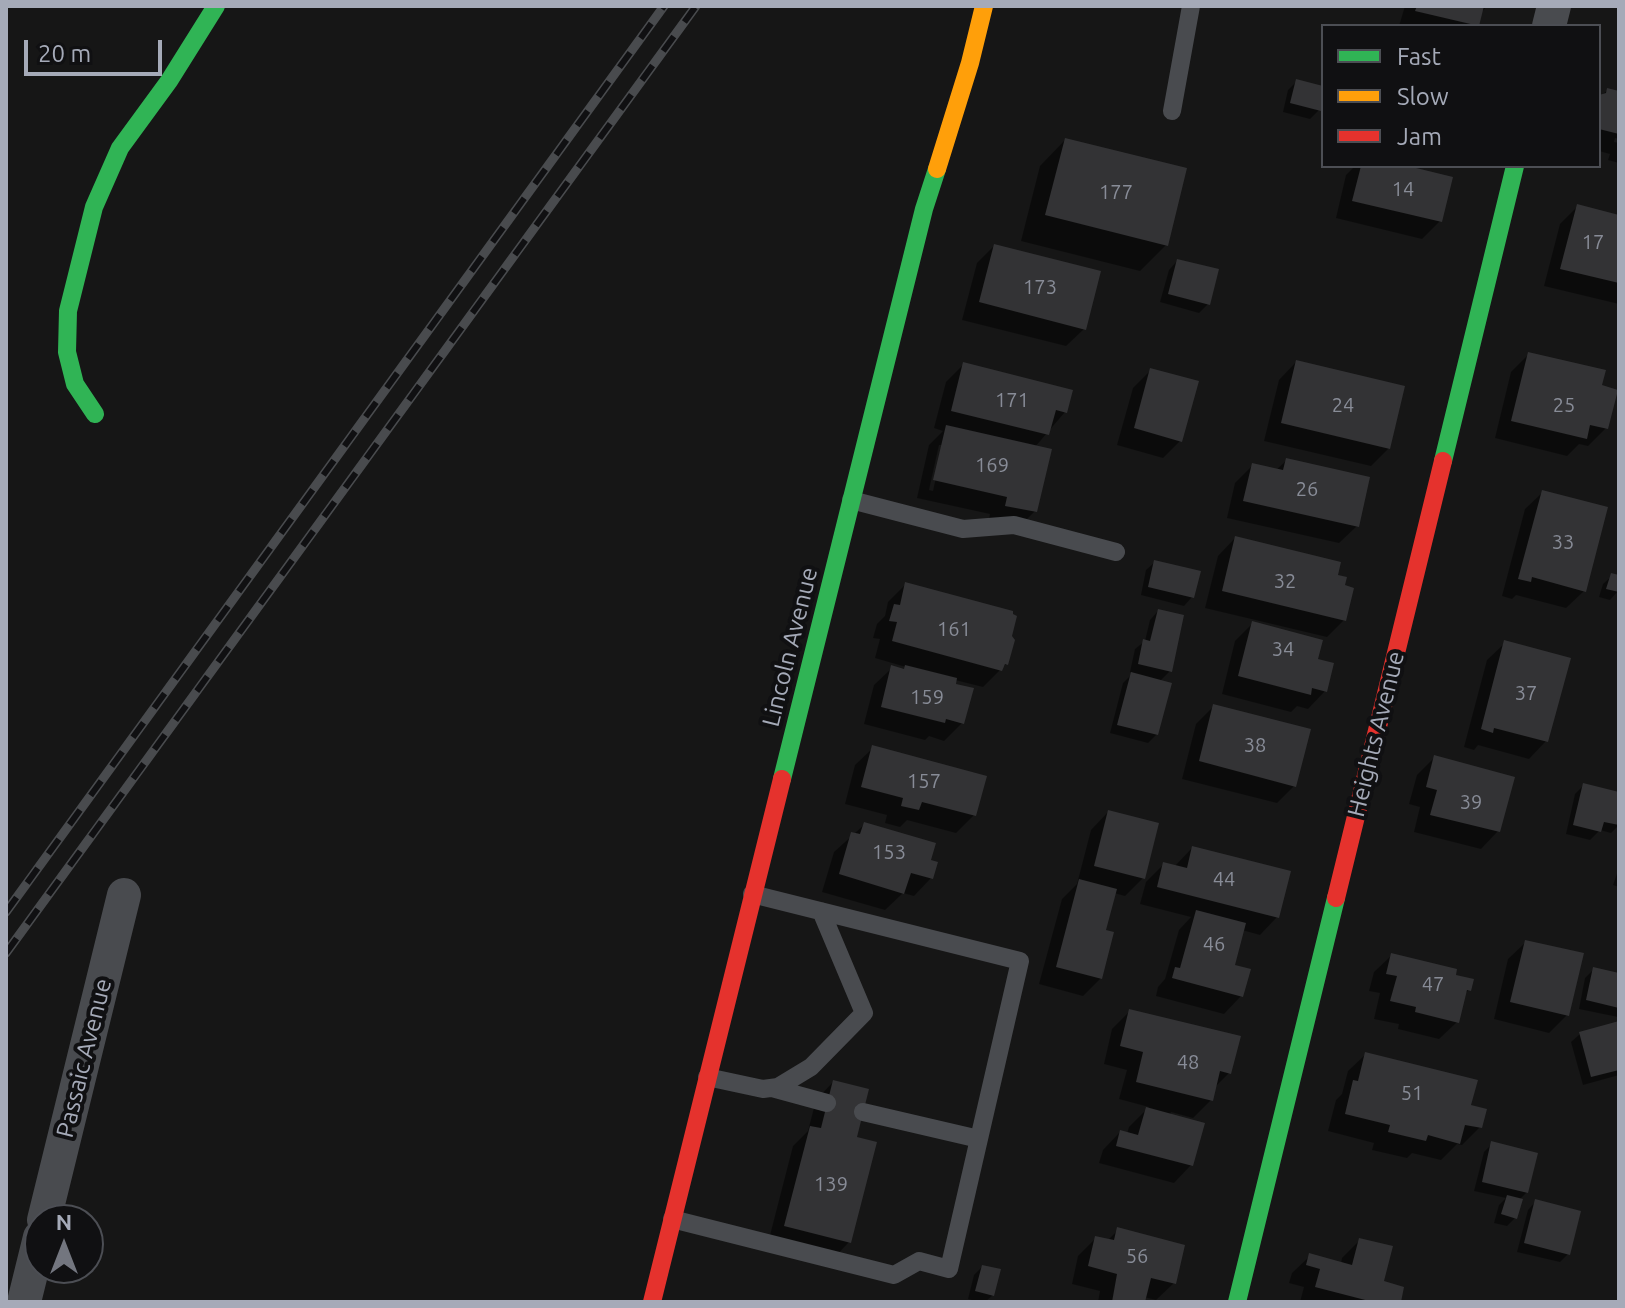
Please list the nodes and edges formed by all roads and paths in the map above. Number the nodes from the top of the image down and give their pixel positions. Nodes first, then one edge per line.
1 (216, 6) edge
2 (984, 6) edge
3 (1191, 6) edge
4 (1172, 111) dead end
5 (1515, 168) edge
6 (95, 414) dead end
7 (851, 500) junction
8 (1116, 552) dead end
9 (752, 894) junction
10 (124, 895) dead end
11 (821, 911) junction
12 (707, 1077) junction
13 (770, 1087) junction
14 (827, 1103) dead end
15 (863, 1112) dead end
16 (979, 1139) junction
17 (48, 1204) edge
18 (672, 1219) junction
19 (652, 1302) edge
20 (1237, 1302) edge

1 - 6 street
2 - 7 street, Lincoln Avenue
3 - 4 lane
5 - 20 street, Heights Avenue
7 - 8 lane
7 - 9 street, Lincoln Avenue
9 - 11 lane
9 - 12 street, Lincoln Avenue
10 - 17 street, Passaic Avenue
11 - 13 lane
11 - 16 lane
12 - 13 lane
12 - 18 street, Lincoln Avenue
13 - 14 lane
15 - 16 lane
16 - 18 lane
18 - 19 street, Lincoln Avenue

